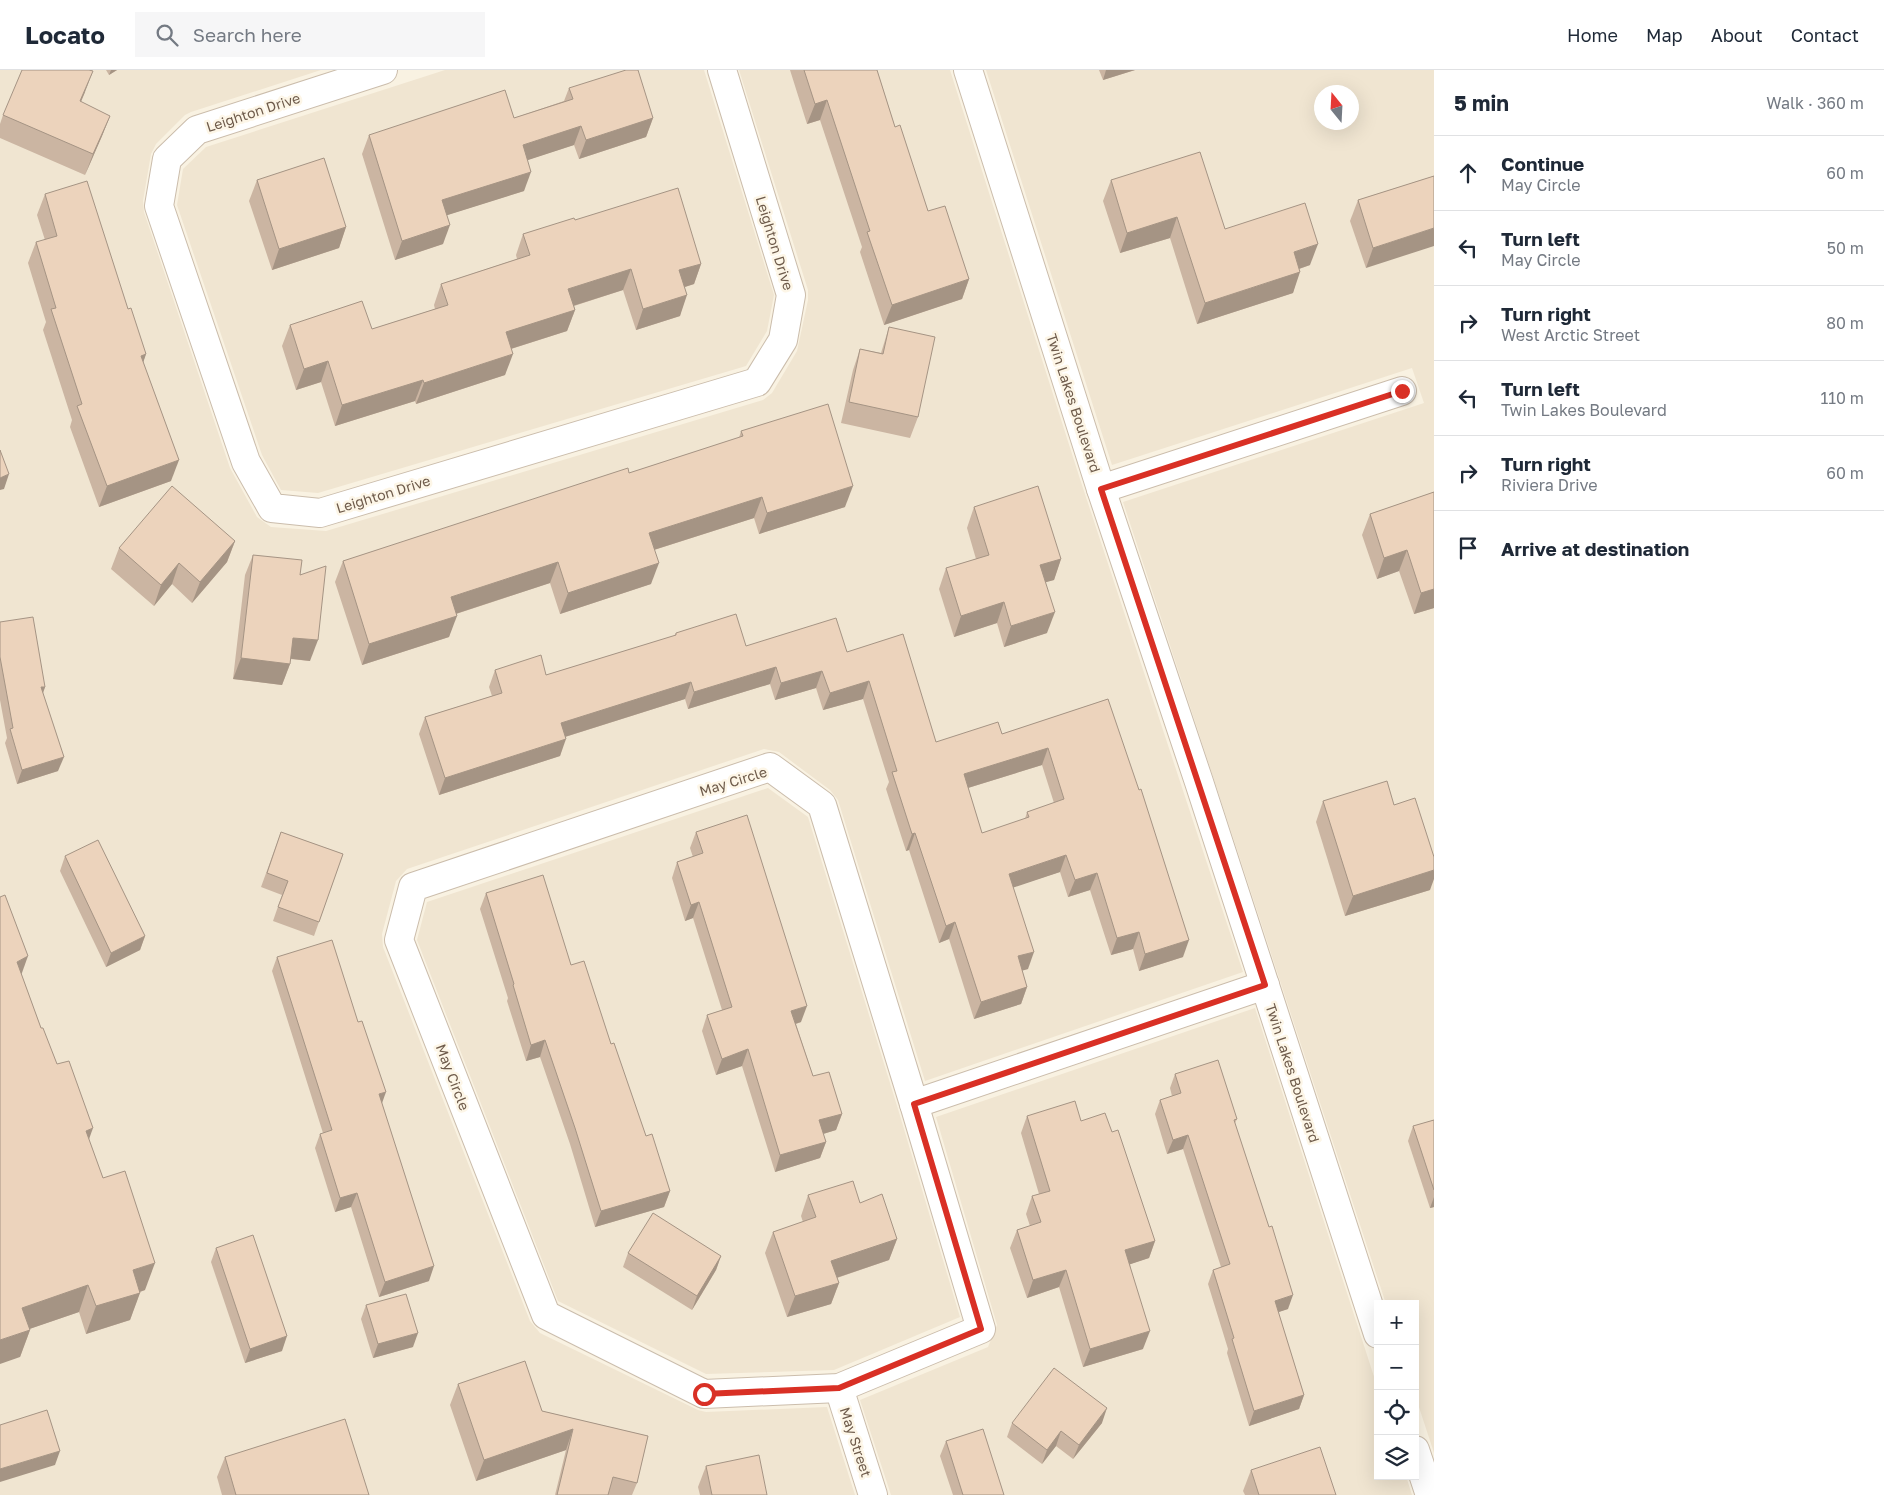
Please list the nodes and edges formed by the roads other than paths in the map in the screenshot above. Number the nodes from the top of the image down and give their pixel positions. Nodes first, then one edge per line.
1 (383, 70) edge
2 (722, 70) edge
3 (968, 70) edge
4 (1402, 391) dead end
5 (1101, 489) junction
6 (1265, 985) junction
7 (914, 1104) junction
8 (1374, 1322) edge
9 (839, 1388) junction
10 (1419, 1462) edge
11 (873, 1495) edge
12 (1430, 1495) edge

1 - 2 street, Leighton Drive
3 - 5 street, Twin Lakes Boulevard
4 - 5 street
5 - 6 street, Twin Lakes Boulevard
6 - 7 street
6 - 8 street, Twin Lakes Boulevard
7 - 9 street, May Circle
7 - 9 street, May Circle
9 - 11 street, May Street
10 - 12 street

